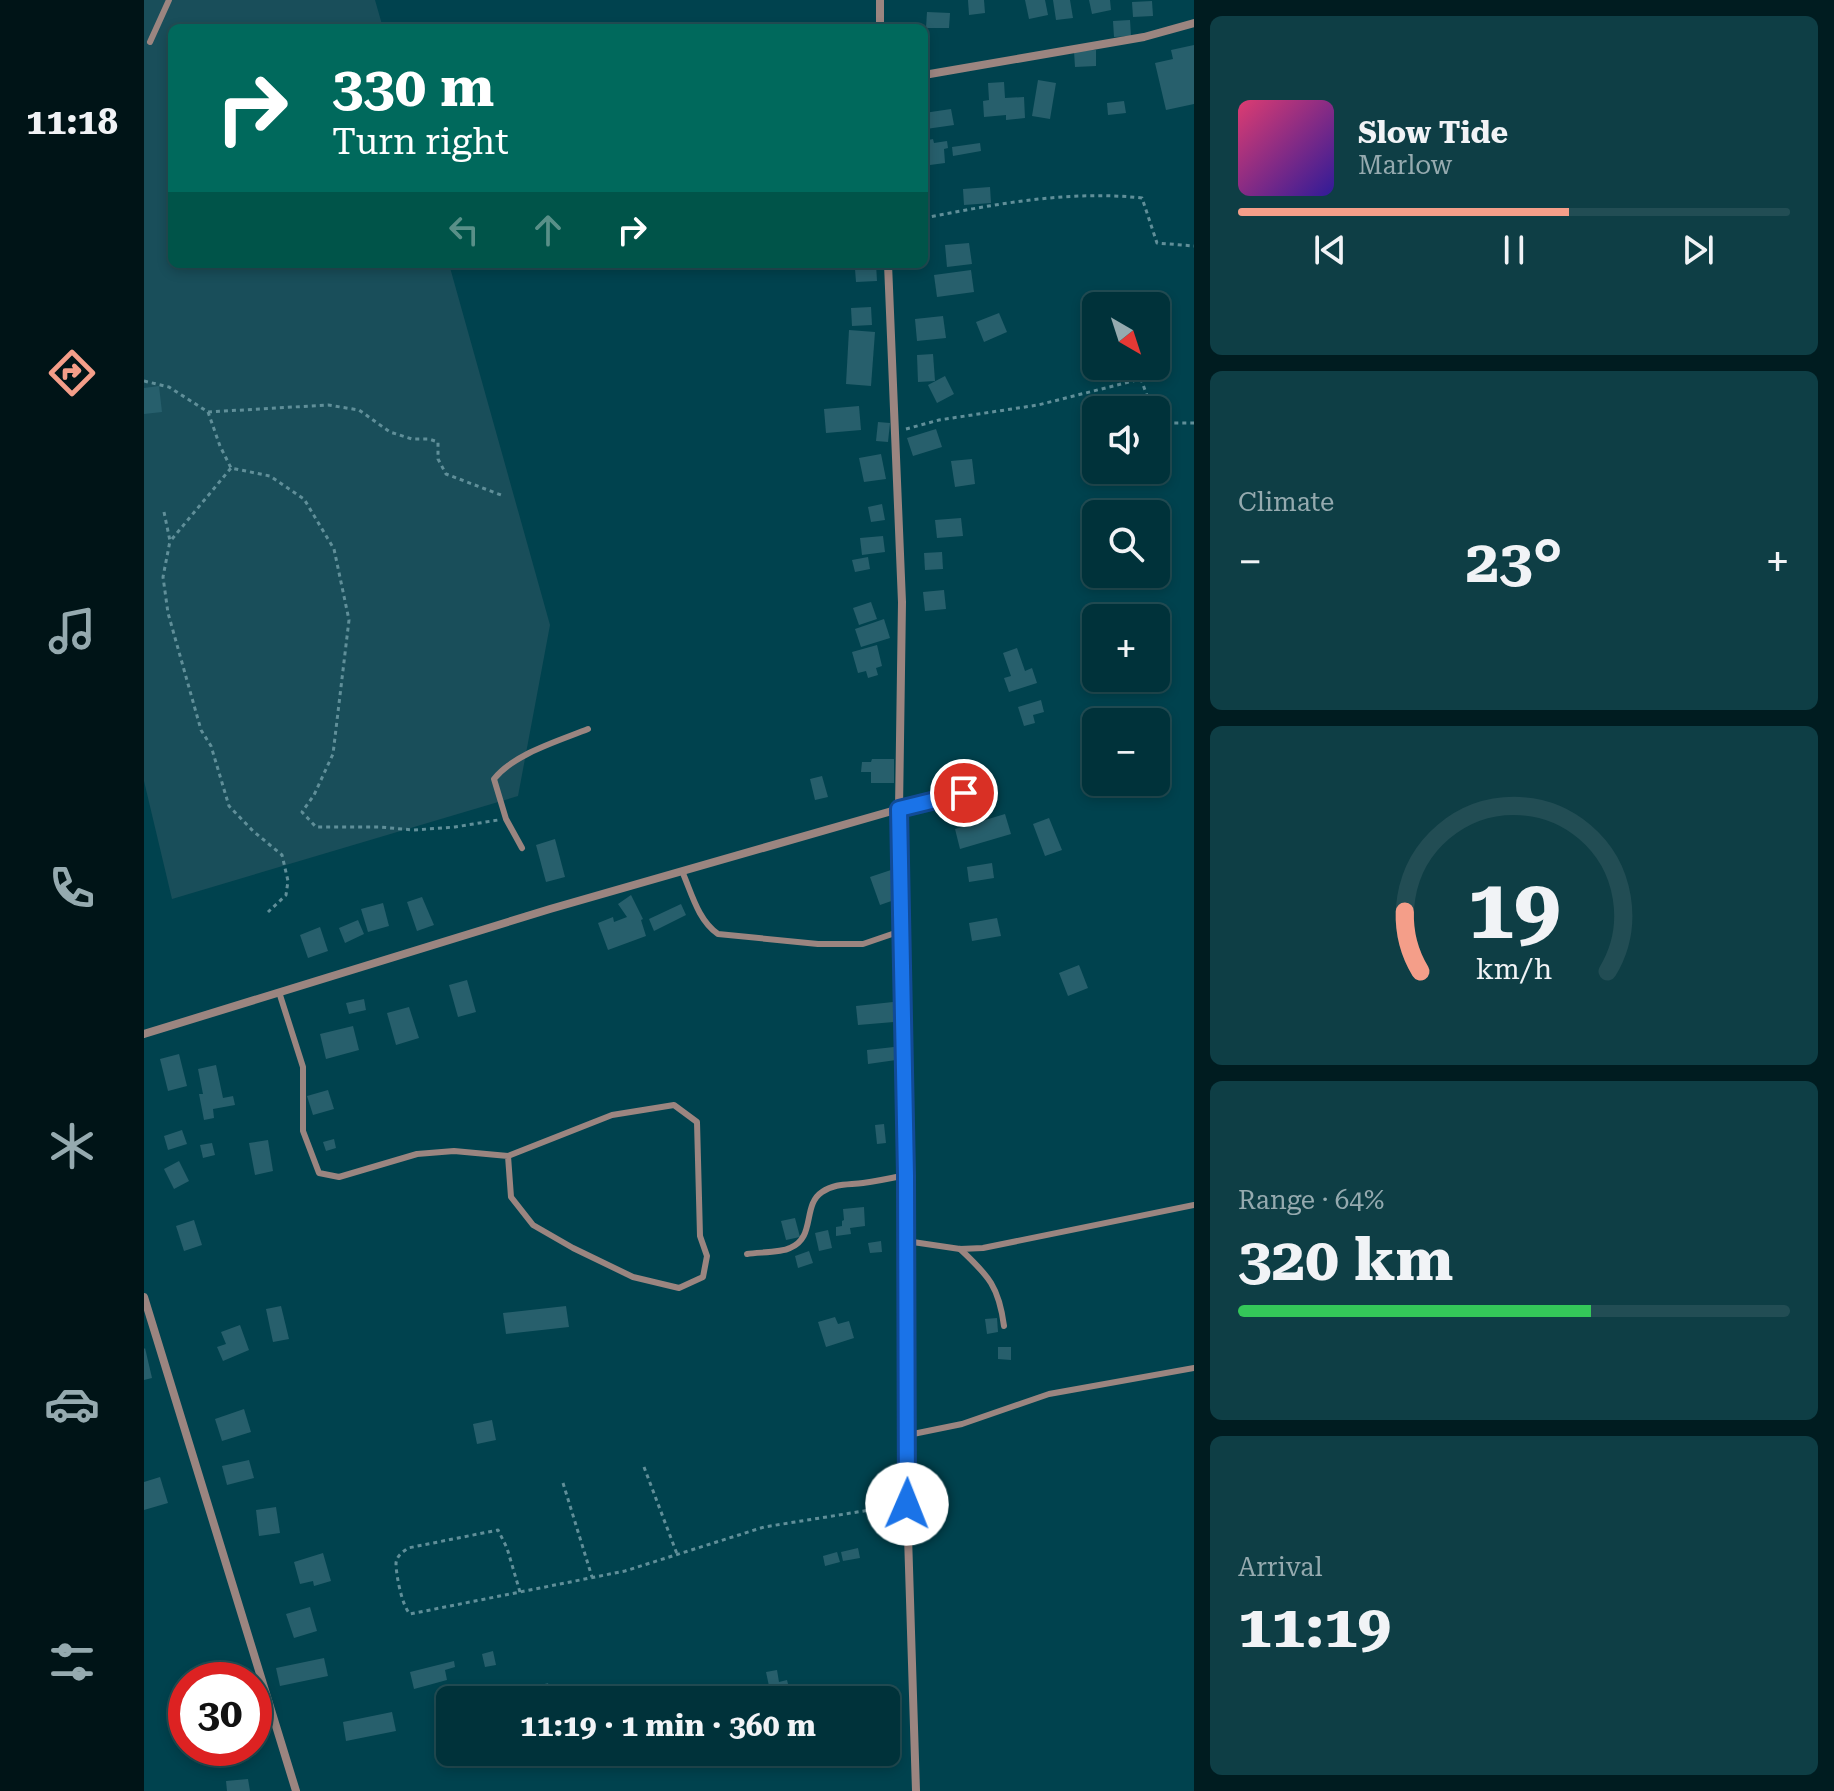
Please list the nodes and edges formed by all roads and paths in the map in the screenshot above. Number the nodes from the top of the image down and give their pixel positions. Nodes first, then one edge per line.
1 (167, 0) edge
2 (880, 0) edge
3 (1194, 23) edge
4 (880, 24) edge
5 (150, 42) dead end
6 (928, 74) edge
7 (928, 217) edge
8 (1194, 246) edge
9 (888, 268) edge
10 (144, 381) edge
11 (1147, 396) edge
12 (208, 412) junction
13 (1170, 423) edge
14 (1194, 423) edge
15 (895, 432) junction
16 (231, 468) junction
17 (501, 495) dead end
18 (164, 512) dead end
19 (170, 541) junction
20 (588, 729) dead end
21 (964, 793) dead end
22 (899, 809) junction
23 (506, 819) junction
24 (522, 848) dead end
25 (682, 871) junction
26 (268, 912) dead end
27 (901, 931) junction
28 (279, 992) junction
29 (144, 1034) edge
30 (508, 1156) junction
31 (906, 1175) junction
32 (1194, 1205) edge
33 (906, 1241) junction
34 (960, 1249) junction
35 (747, 1254) dead end
36 (144, 1297) edge
37 (1004, 1326) dead end
38 (1194, 1368) edge
39 (908, 1435) junction
40 (644, 1467) dead end
41 (563, 1483) dead end
42 (907, 1504) junction
43 (677, 1554) junction
44 (592, 1577) junction
45 (520, 1592) junction
46 (296, 1791) edge
47 (916, 1791) edge

1 - 5 lane
2 - 4 street
3 - 6 street
7 - 8 path
9 - 15 street
10 - 12 path
11 - 15 path
12 - 16 path
12 - 17 path
13 - 14 path
15 - 22 street
16 - 19 path
16 - 23 path
18 - 19 path
19 - 26 path
20 - 23 lane
21 - 22 street
22 - 25 street
22 - 27 street
23 - 24 lane
25 - 27 lane
25 - 28 street
27 - 31 street
28 - 29 street
28 - 30 lane
30 - 30 lane
31 - 33 street
31 - 35 lane
32 - 34 lane
33 - 34 lane
33 - 39 street
34 - 37 lane
36 - 46 street
38 - 39 lane
39 - 42 street
40 - 43 path
41 - 44 path
42 - 43 path
42 - 47 street
43 - 44 path
44 - 45 path
45 - 45 path

